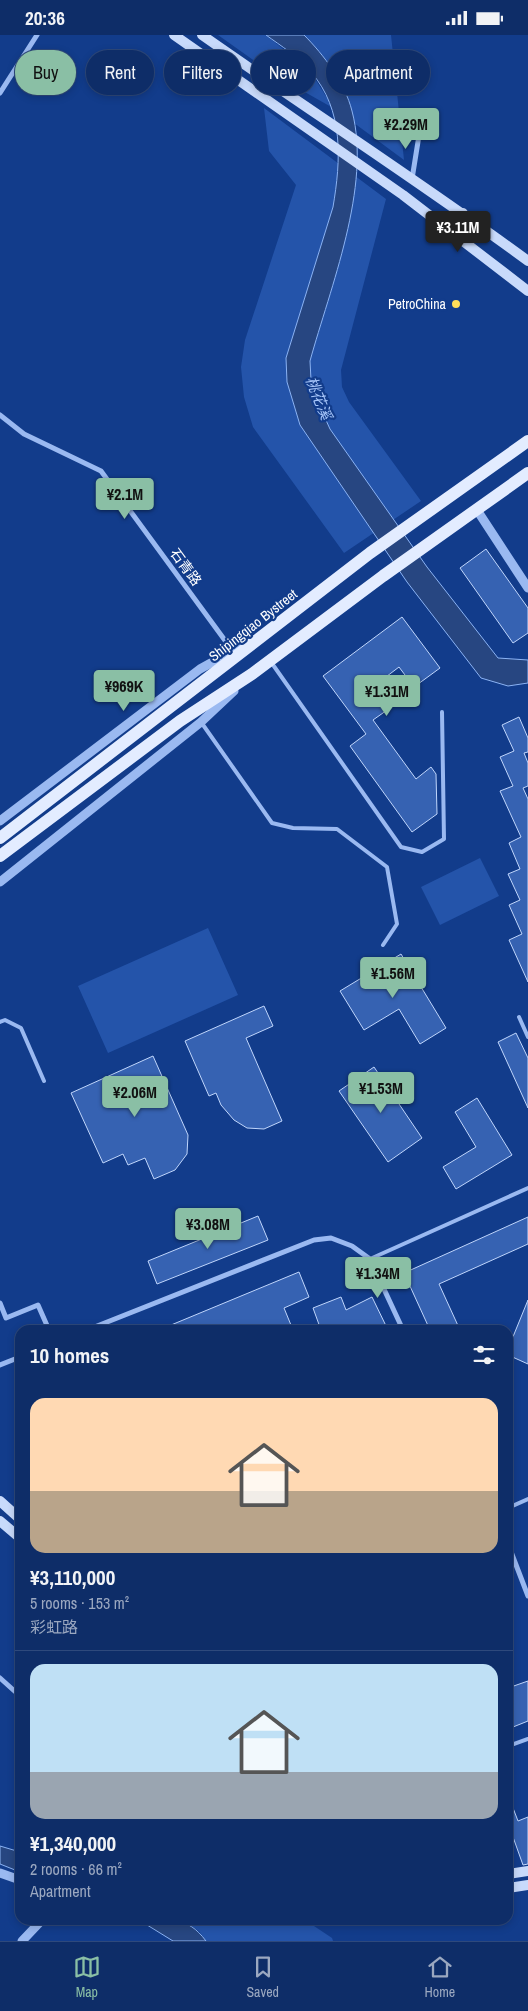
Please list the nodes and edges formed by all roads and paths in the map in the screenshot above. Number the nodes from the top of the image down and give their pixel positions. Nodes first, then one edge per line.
1 (37, 35) edge
2 (174, 35) edge
3 (202, 35) edge
4 (0, 93) edge
5 (421, 123) dead end
6 (412, 180) junction
7 (463, 213) junction
8 (453, 234) junction
9 (528, 261) edge
10 (528, 291) edge
11 (0, 415) edge
12 (528, 441) edge
13 (528, 473) edge
14 (477, 510) junction
15 (528, 588) edge
16 (267, 633) junction
17 (232, 650) junction
18 (270, 661) junction
19 (252, 675) junction
20 (442, 711) dead end
21 (201, 722) junction
22 (0, 821) edge
23 (0, 838) edge
24 (0, 856) edge
25 (0, 881) edge
26 (383, 945) dead end
27 (519, 1017) dead end
28 (0, 1022) edge
29 (528, 1037) edge
30 (44, 1081) dead end
31 (528, 1188) edge
32 (370, 1259) junction
33 (0, 1303) edge
34 (47, 1325) edge
35 (101, 1325) edge
36 (401, 1325) edge
37 (15, 1359) edge
38 (0, 1365) edge
39 (528, 1499) edge
40 (0, 1501) edge
41 (513, 1506) edge
42 (15, 1514) edge
43 (0, 1521) edge
44 (15, 1534) edge
45 (513, 1557) edge
46 (528, 1595) edge
47 (0, 1678) edge
48 (15, 1692) edge
49 (528, 1739) edge
50 (513, 1744) edge
51 (528, 1871) edge
52 (0, 1873) edge
53 (513, 1873) edge
54 (15, 1878) edge
55 (528, 1885) edge
56 (513, 1887) edge
57 (37, 1925) edge
58 (22, 1941) edge

1 - 4 street
2 - 8 main road
3 - 6 main road
5 - 6 street
6 - 7 main road
7 - 8 main road
7 - 9 main road
8 - 10 main road
11 - 17 street, 石青路
12 - 16 main road, Shipingqiao Bystreet
13 - 14 main road
14 - 15 street
14 - 18 main road
16 - 17 street
16 - 23 main road, Shipingqiao Bystreet
17 - 22 street
18 - 19 main road
18 - 20 lane
19 - 21 street
19 - 24 main road
21 - 25 street
21 - 26 lane
27 - 29 lane
28 - 30 lane
31 - 32 lane
32 - 35 street
32 - 36 street
33 - 34 street
37 - 38 street
39 - 41 lane
40 - 42 main road
43 - 44 main road
45 - 46 street
47 - 48 street
49 - 50 lane
51 - 53 main road
52 - 54 street
55 - 56 main road
57 - 58 street

